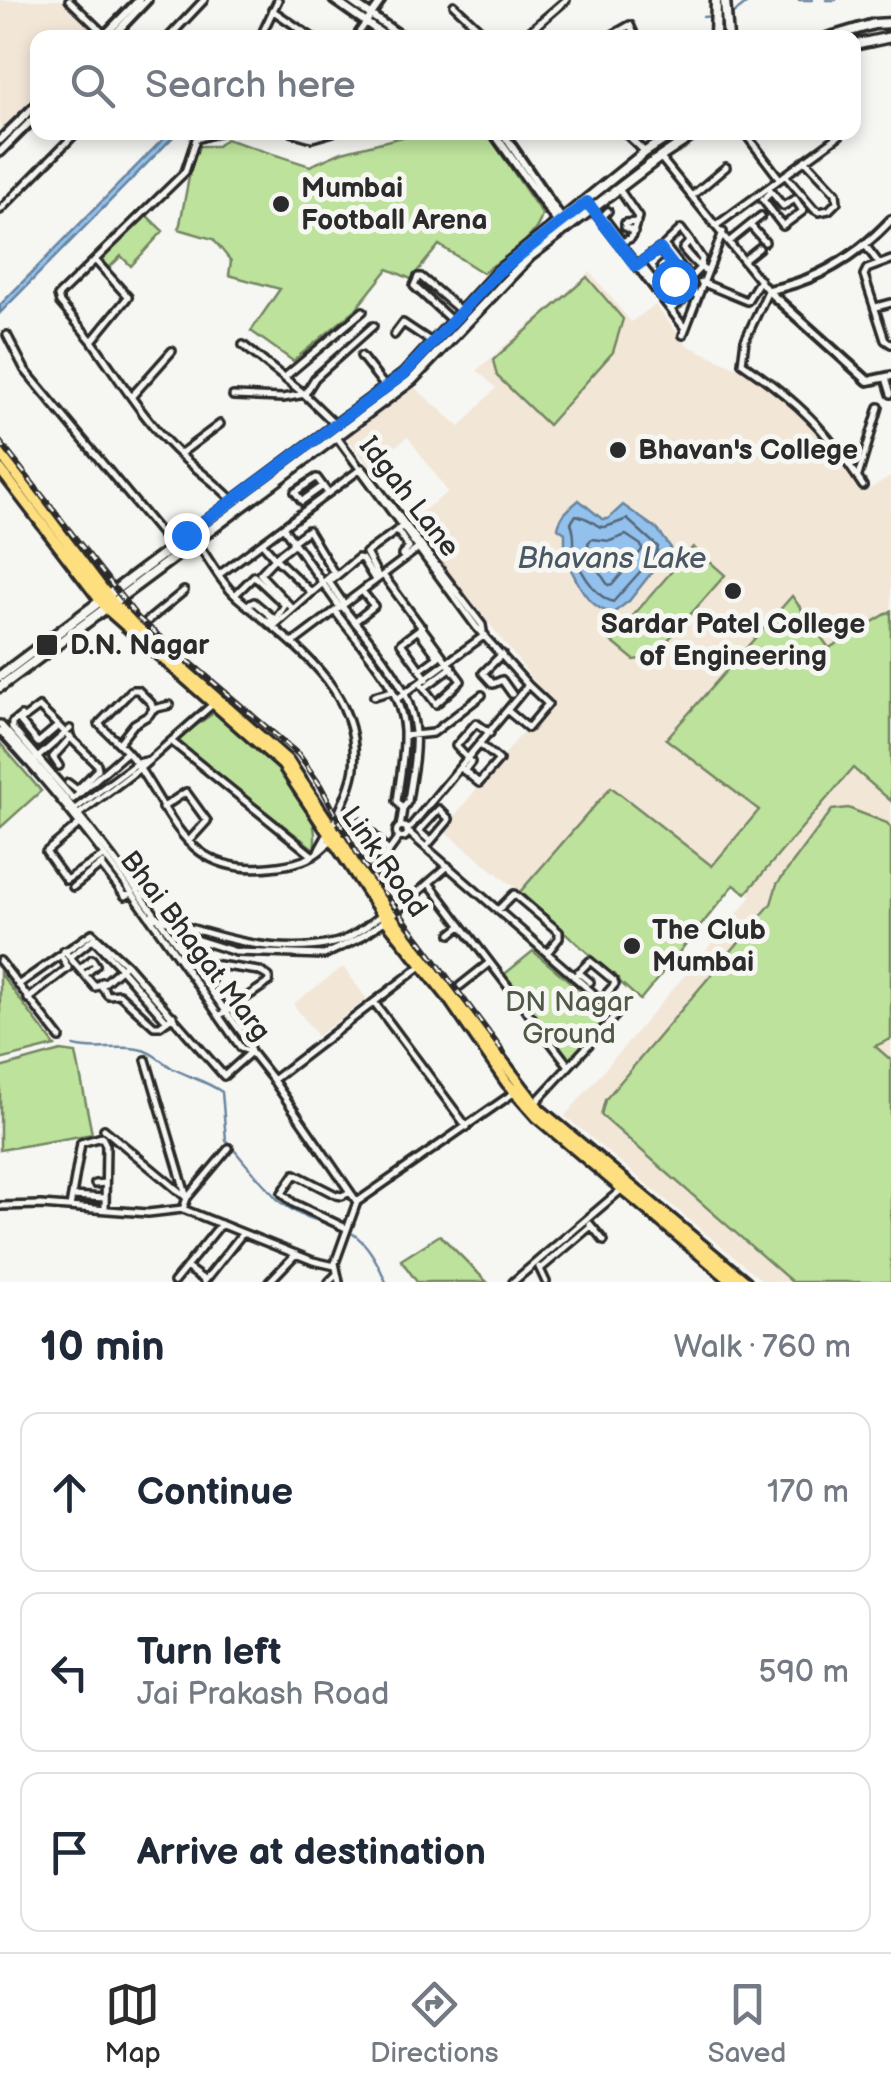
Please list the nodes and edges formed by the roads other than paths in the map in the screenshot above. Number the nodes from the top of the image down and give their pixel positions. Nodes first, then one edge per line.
1 (68, 0) edge
2 (139, 0) edge
3 (148, 0) edge
4 (204, 0) edge
5 (278, 0) edge
6 (334, 0) edge
7 (348, 0) edge
8 (382, 0) edge
9 (566, 0) edge
10 (716, 0) edge
11 (725, 0) edge
12 (454, 5) dead end
13 (272, 10) junction
14 (719, 16) junction
15 (368, 18) junction
16 (891, 22) edge
17 (99, 30) edge
18 (112, 30) edge
19 (114, 30) edge
20 (176, 30) edge
21 (263, 30) edge
22 (300, 30) edge
23 (360, 30) edge
24 (380, 30) edge
25 (390, 30) edge
26 (481, 30) edge
27 (533, 30) edge
28 (716, 30) edge
29 (725, 30) edge
30 (853, 30) edge
31 (891, 37) edge
32 (861, 43) edge
33 (30, 110) edge
34 (30, 122) edge
35 (0, 140) edge
36 (69, 140) edge
37 (195, 140) edge
38 (499, 140) edge
39 (507, 140) edge
40 (632, 140) edge
41 (654, 140) edge
42 (686, 140) edge
43 (751, 140) edge
44 (833, 140) edge
45 (0, 152) edge
46 (645, 152) junction
47 (660, 157) junction
48 (805, 160) junction
49 (726, 167) dead end
50 (783, 177) junction
51 (619, 188) junction
52 (769, 190) junction
53 (693, 195) junction
54 (625, 197) junction
55 (618, 203) dead end
56 (590, 205) junction
57 (0, 210) edge
58 (608, 211) dead end
59 (761, 216) dead end
60 (891, 220) edge
61 (561, 222) junction
62 (637, 222) junction
63 (606, 223) junction
64 (750, 224) junction
65 (717, 225) junction
66 (634, 232) junction
67 (723, 232) junction
68 (730, 241) junction
69 (765, 242) dead end
70 (866, 245) junction
71 (759, 248) dead end
72 (94, 260) junction
73 (669, 260) junction
74 (744, 260) junction
75 (891, 260) edge
76 (638, 264) junction
77 (879, 264) junction
78 (703, 269) junction
79 (680, 275) junction
80 (760, 280) junction
81 (701, 282) junction
82 (768, 290) junction
83 (695, 293) junction
84 (889, 295) edge
85 (451, 303) junction
86 (891, 303) edge
87 (672, 308) junction
88 (876, 308) junction
89 (363, 311) dead end
90 (442, 312) junction
91 (461, 312) junction
92 (452, 322) junction
93 (373, 326) dead end
94 (8, 335) dead end
95 (394, 335) dead end
96 (92, 341) junction
97 (434, 343) junction
98 (891, 344) edge
99 (243, 345) dead end
100 (172, 352) dead end
101 (361, 356) dead end
102 (285, 377) junction
103 (888, 377) edge
104 (386, 388) junction
105 (304, 394) junction
106 (891, 394) edge
107 (132, 396) junction
108 (234, 396) dead end
109 (878, 407) dead end
110 (220, 424) dead end
111 (335, 424) junction
112 (337, 438) junction
113 (0, 453) edge
114 (180, 454) junction
115 (0, 469) edge
116 (361, 469) junction
117 (858, 478) junction
118 (323, 486) junction
119 (863, 486) dead end
120 (328, 494) junction
121 (234, 501) junction
122 (399, 525) junction
123 (282, 527) junction
124 (190, 533) junction
125 (197, 542) junction
126 (409, 542) junction
127 (262, 543) junction
128 (292, 543) junction
129 (172, 546) junction
130 (420, 547) junction
131 (402, 555) dead end
132 (275, 558) junction
133 (220, 574) junction
134 (379, 575) junction
135 (321, 584) junction
136 (184, 591) dead end
137 (362, 591) junction
138 (312, 593) junction
139 (242, 598) junction
140 (107, 602) junction
141 (340, 607) junction
142 (293, 608) junction
143 (272, 623) junction
144 (355, 624) junction
145 (420, 628) junction
146 (136, 631) junction
147 (350, 631) junction
148 (484, 633) junction
149 (294, 642) junction
150 (370, 642) junction
151 (362, 648) junction
152 (502, 654) junction
153 (450, 665) junction
154 (420, 670) junction
155 (0, 676) edge
156 (424, 684) junction
157 (528, 684) junction
158 (0, 687) edge
159 (392, 690) junction
160 (407, 694) junction
161 (512, 694) dead end
162 (482, 695) dead end
163 (374, 696) dead end
164 (396, 699) junction
165 (40, 700) dead end
166 (216, 701) junction
167 (170, 705) dead end
168 (153, 709) junction
169 (509, 712) junction
170 (58, 726) junction
171 (0, 728) edge
172 (69, 733) junction
173 (490, 733) junction
174 (416, 735) junction
175 (404, 736) junction
176 (171, 741) junction
177 (119, 744) junction
178 (483, 746) junction
179 (127, 752) junction
180 (478, 754) dead end
181 (34, 761) junction
182 (470, 761) junction
183 (58, 766) dead end
184 (138, 766) junction
185 (462, 769) junction
186 (68, 784) dead end
187 (162, 808) junction
188 (403, 809) junction
189 (74, 817) junction
190 (362, 822) dead end
191 (404, 829) junction
192 (332, 834) junction
193 (92, 838) junction
194 (188, 842) junction
195 (428, 844) junction
196 (380, 845) junction
197 (389, 852) junction
198 (369, 854) dead end
199 (315, 855) junction
200 (103, 861) junction
201 (448, 866) junction
202 (365, 883) junction
203 (429, 883) junction
204 (73, 887) dead end
205 (498, 910) junction
206 (146, 914) junction
207 (386, 917) junction
208 (161, 919) junction
209 (172, 923) junction
210 (461, 926) junction
211 (451, 934) dead end
212 (175, 946) junction
213 (64, 950) junction
214 (547, 953) junction
215 (66, 958) junction
216 (0, 961) edge
217 (425, 963) junction
218 (488, 963) junction
219 (123, 965) junction
220 (578, 976) junction
221 (590, 982) dead end
222 (206, 984) junction
223 (18, 986) junction
224 (460, 986) dead end
225 (28, 999) junction
226 (601, 1000) junction
227 (374, 1002) junction
228 (226, 1011) junction
229 (173, 1016) junction
230 (219, 1016) junction
231 (167, 1021) junction
232 (60, 1038) dead end
233 (251, 1052) junction
234 (146, 1060) dead end
235 (569, 1066) junction
236 (273, 1080) junction
237 (518, 1091) junction
238 (534, 1104) junction
239 (550, 1125) junction
240 (467, 1127) junction
241 (104, 1128) dead end
242 (229, 1148) dead end
243 (106, 1157) junction
244 (96, 1158) dead end
245 (341, 1179) junction
246 (105, 1183) junction
247 (95, 1184) dead end
248 (625, 1187) junction
249 (327, 1190) junction
250 (350, 1192) junction
251 (73, 1196) junction
252 (105, 1198) junction
253 (186, 1198) junction
254 (357, 1202) junction
255 (0, 1206) edge
256 (70, 1207) junction
257 (104, 1209) junction
258 (183, 1209) junction
259 (343, 1217) dead end
260 (586, 1220) junction
261 (221, 1224) junction
262 (343, 1226) junction
263 (592, 1226) junction
264 (244, 1232) junction
265 (604, 1240) dead end
266 (296, 1254) junction
267 (544, 1260) junction
268 (538, 1266) junction
269 (186, 1267) junction
270 (336, 1270) junction
271 (204, 1281) edge
272 (174, 1282) edge
273 (269, 1282) edge
274 (329, 1282) edge
275 (339, 1282) edge
276 (512, 1282) edge
277 (546, 1282) edge
278 (734, 1282) edge
279 (746, 1282) edge

1 - 17 street
2 - 18 street
3 - 19 street
4 - 20 street
5 - 13 street
6 - 15 street
7 - 15 street
8 - 15 street
9 - 27 street
10 - 14 main road
11 - 14 main road
12 - 26 street
13 - 21 street
13 - 22 street
14 - 28 main road
14 - 29 main road
15 - 23 street
15 - 24 street
15 - 25 street
16 - 30 main road
31 - 32 main road
33 - 35 street
34 - 45 street
36 - 57 street
37 - 72 street
38 - 61 street
39 - 61 street
40 - 46 street
41 - 46 main road
42 - 47 main road
43 - 50 street
44 - 48 street
46 - 56 main road
47 - 51 main road
47 - 53 street
48 - 50 street
48 - 50 street
49 - 53 street
50 - 52 street
51 - 54 street
51 - 56 main road
52 - 52 street
52 - 65 street
53 - 65 street
54 - 55 street
54 - 62 street
56 - 61 main road
56 - 63 street
56 - 112 main road
58 - 63 street
59 - 64 street
60 - 70 street
61 - 91 main road
62 - 66 street
62 - 66 street
63 - 66 street
63 - 76 street
64 - 68 street
64 - 69 street
65 - 67 street
67 - 68 street
67 - 78 street
68 - 74 street
70 - 77 street
70 - 82 street
71 - 74 street
72 - 96 street
72 - 96 street
73 - 76 street
73 - 79 street
73 - 79 street
74 - 80 street
75 - 77 street
76 - 87 street
77 - 88 street
78 - 78 street
78 - 81 street
79 - 83 street
80 - 81 street
80 - 82 street
81 - 83 street
82 - 103 street
82 - 117 street
83 - 87 street
83 - 87 street
84 - 86 street
85 - 90 street
85 - 90 street
85 - 91 street
86 - 88 street
88 - 98 street
89 - 102 street
90 - 92 street
91 - 92 main road
92 - 97 main road
93 - 105 street
94 - 129 street
95 - 97 street
96 - 107 street
97 - 104 main road
99 - 102 street
100 - 107 street
101 - 104 street
102 - 105 street
103 - 106 street
104 - 111 main road
105 - 108 street
105 - 111 street
107 - 114 street
109 - 117 street
110 - 114 street
111 - 112 street
111 - 121 main road
112 - 116 street, Idgah Lane
112 - 125 main road
113 - 140 main road, Link Road
114 - 121 street
115 - 140 main road, Link Road
116 - 120 street
116 - 122 street, Idgah Lane
117 - 119 street
118 - 118 street
118 - 120 street
120 - 123 street
121 - 124 main road
122 - 126 street, Idgah Lane
122 - 130 street, Idgah Lane
122 - 134 street
123 - 127 street
123 - 128 street
124 - 125 street
124 - 129 main road
125 - 133 street
125 - 140 main road
126 - 130 street, Idgah Lane
126 - 131 street
127 - 132 street
127 - 133 street
128 - 132 street
128 - 135 street
128 - 135 street
129 - 140 main road
130 - 134 street
130 - 148 street, Idgah Lane
132 - 138 street
132 - 142 street
133 - 139 street
134 - 137 street
134 - 141 street
134 - 145 street
135 - 138 street
135 - 141 street
136 - 146 street
137 - 141 street
137 - 144 street
138 - 142 street
139 - 143 street
139 - 143 street
140 - 146 main road, Link Road
140 - 155 main road
140 - 158 main road
141 - 144 street
141 - 147 street
141 - 149 street
142 - 143 street
143 - 149 street
144 - 147 street
144 - 150 street
145 - 153 street
145 - 154 street
145 - 154 street
146 - 166 main road, Link Road
147 - 151 street
148 - 152 street, Idgah Lane
148 - 153 street
149 - 192 street
150 - 151 street
150 - 160 street
151 - 159 street
152 - 157 street, Idgah Lane
152 - 161 street
153 - 156 street
153 - 156 street
154 - 156 street
156 - 160 street
157 - 169 street
157 - 169 street
159 - 163 street
159 - 164 street
160 - 164 street
160 - 174 street
162 - 174 street
164 - 175 street
165 - 181 street
166 - 176 street
166 - 192 main road, Link Road
167 - 168 street
168 - 177 street
168 - 177 street
169 - 173 street
170 - 170 street
170 - 172 street
171 - 181 street
172 - 181 street
172 - 183 street
172 - 186 street
173 - 178 street
173 - 182 street
174 - 175 street
174 - 188 street
175 - 188 street
176 - 184 street
176 - 199 street
177 - 179 street
178 - 180 street
178 - 182 street
178 - 185 street
179 - 181 street
179 - 184 street
181 - 189 street, Bhai Bhagat Marg
182 - 185 street
184 - 187 street
184 - 189 street
185 - 191 street
187 - 194 street
187 - 194 street
188 - 191 street
189 - 193 street, Bhai Bhagat Marg
189 - 200 street
190 - 196 street
191 - 195 street
191 - 197 street
192 - 199 street
192 - 202 main road, Link Road
193 - 200 street, Bhai Bhagat Marg
193 - 208 street
194 - 199 street
195 - 195 street
195 - 201 street
196 - 197 street
196 - 198 street
197 - 202 street
200 - 204 street
200 - 206 street, Bhai Bhagat Marg
201 - 203 street
201 - 205 street
202 - 207 main road, Link Road
203 - 207 street
203 - 210 street
205 - 214 street
205 - 214 street
206 - 208 street
206 - 212 street, Bhai Bhagat Marg
207 - 209 street
207 - 209 street
207 - 217 main road, Link Road
208 - 209 street
208 - 212 street
210 - 211 street
210 - 218 street
212 - 222 street
212 - 230 street, Bhai Bhagat Marg
213 - 215 street
213 - 219 street
213 - 223 street
214 - 220 street
215 - 219 street
215 - 219 street
215 - 225 street
216 - 223 street
217 - 227 street, Bhai Bhagat Marg
217 - 237 main road, Link Road
218 - 224 street
218 - 235 street
219 - 229 street
219 - 231 street
219 - 231 street
220 - 221 street
220 - 226 street
220 - 226 street
222 - 228 street
222 - 228 street
223 - 225 street
225 - 232 street
226 - 235 street
227 - 236 street, Bhai Bhagat Marg
227 - 240 street
228 - 230 street
228 - 233 street
229 - 231 street
229 - 233 street
230 - 233 street, Bhai Bhagat Marg
233 - 236 street, Bhai Bhagat Marg
234 - 253 street
235 - 238 street
236 - 245 street
237 - 238 main road
237 - 239 main road
237 - 240 street
238 - 239 main road
239 - 248 main road
240 - 254 street
241 - 253 street
242 - 253 street
243 - 244 street
243 - 246 street
243 - 251 street
245 - 249 street
245 - 250 street
246 - 247 street
246 - 252 street
248 - 260 street
248 - 278 main road
248 - 279 main road
249 - 250 street
249 - 262 street
250 - 254 street
251 - 252 street
251 - 256 street
252 - 257 street
253 - 258 street
254 - 262 street
255 - 256 street
256 - 257 street
257 - 258 street
258 - 261 street
259 - 262 street
260 - 263 street
260 - 267 street
261 - 264 street
261 - 269 street
262 - 270 street
263 - 265 street
263 - 267 street
264 - 266 street
264 - 271 street
266 - 270 street
266 - 273 street
267 - 268 street
268 - 276 street
268 - 277 street
269 - 271 street
269 - 272 street
270 - 274 street
270 - 275 street

